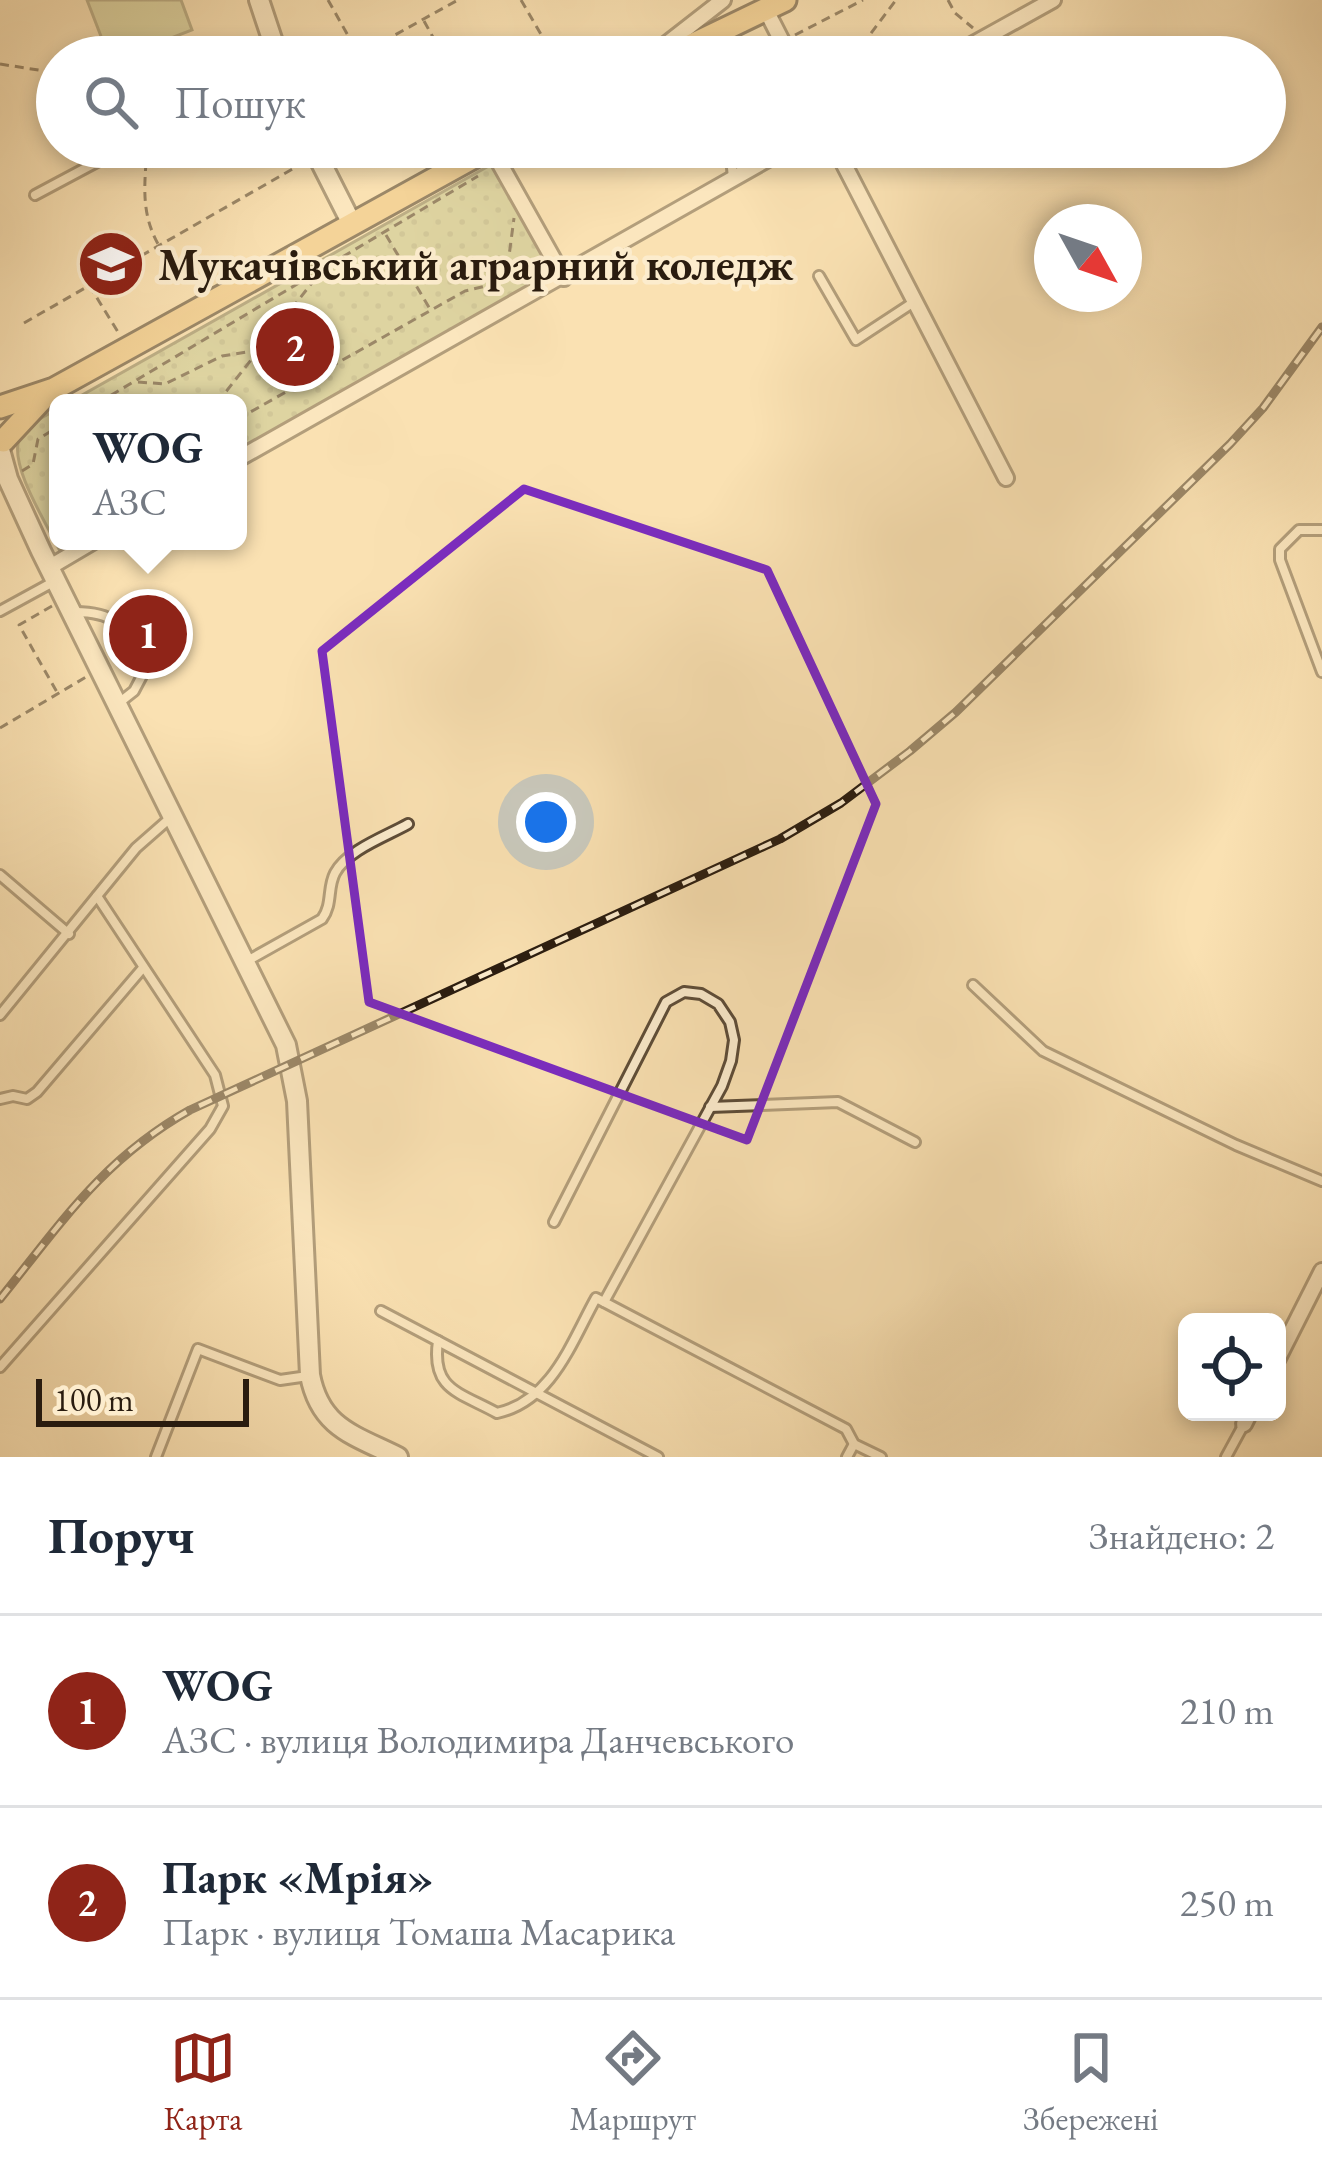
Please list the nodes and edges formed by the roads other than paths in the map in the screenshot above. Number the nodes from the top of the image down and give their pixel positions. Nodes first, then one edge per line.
1 (260, 0) edge
2 (723, 0) edge
3 (1053, 0) edge
4 (775, 5) edge
5 (271, 36) edge
6 (677, 36) edge
7 (711, 36) edge
8 (784, 36) edge
9 (987, 36) edge
10 (84, 168) edge
11 (324, 168) edge
12 (464, 168) edge
13 (502, 168) edge
14 (732, 168) edge
15 (751, 168) edge
16 (846, 168) edge
17 (733, 178) junction
18 (35, 194) dead end
19 (352, 224) junction
20 (819, 276) dead end
21 (564, 278) junction
22 (915, 301) junction
23 (54, 389) junction
24 (0, 407) edge
25 (1, 440) edge
26 (247, 454) edge
27 (1006, 478) dead end
28 (4, 485) edge
29 (1322, 530) edge
30 (78, 550) edge
31 (49, 566) junction
32 (0, 611) edge
33 (74, 612) junction
34 (1322, 672) edge
35 (119, 703) junction
36 (175, 814) junction
37 (408, 824) dead end
38 (0, 875) edge
39 (98, 896) junction
40 (69, 934) junction
41 (247, 961) junction
42 (142, 968) junction
43 (973, 985) dead end
44 (0, 1015) edge
45 (0, 1099) edge
46 (710, 1107) junction
47 (915, 1142) dead end
48 (1322, 1181) edge
49 (554, 1222) dead end
50 (1322, 1271) edge
51 (604, 1302) junction
52 (381, 1311) dead end
53 (438, 1341) junction
54 (1286, 1342) edge
55 (0, 1367) edge
56 (310, 1376) junction
57 (538, 1394) junction
58 (1245, 1421) edge
59 (854, 1444) junction
60 (156, 1457) edge
61 (398, 1457) edge
62 (658, 1457) edge
63 (847, 1457) edge
64 (880, 1457) edge
65 (1226, 1457) edge

1 - 5 street
2 - 6 street
3 - 9 street
4 - 7 main road
4 - 8 street
10 - 18 lane
11 - 19 street
12 - 19 main road
13 - 21 street
14 - 17 lane
15 - 17 street
16 - 22 street
17 - 21 street
19 - 23 main road
20 - 22 lane
21 - 26 street
22 - 27 street
23 - 24 main road
23 - 25 main road
25 - 28 street
28 - 31 street
29 - 34 lane
30 - 31 street
31 - 32 lane
31 - 33 street
33 - 35 street
33 - 35 lane
35 - 36 street
36 - 39 lane
36 - 41 street
37 - 41 lane
38 - 40 lane
39 - 40 lane
39 - 42 lane
40 - 44 lane
41 - 56 street
42 - 45 lane
42 - 55 lane
43 - 48 lane
46 - 47 lane
46 - 49 lane
46 - 51 lane
50 - 54 street
51 - 57 lane
51 - 59 lane
52 - 53 lane
53 - 57 lane
53 - 57 lane
56 - 60 lane
56 - 61 street
57 - 62 lane
58 - 65 lane
59 - 63 lane
59 - 64 lane

